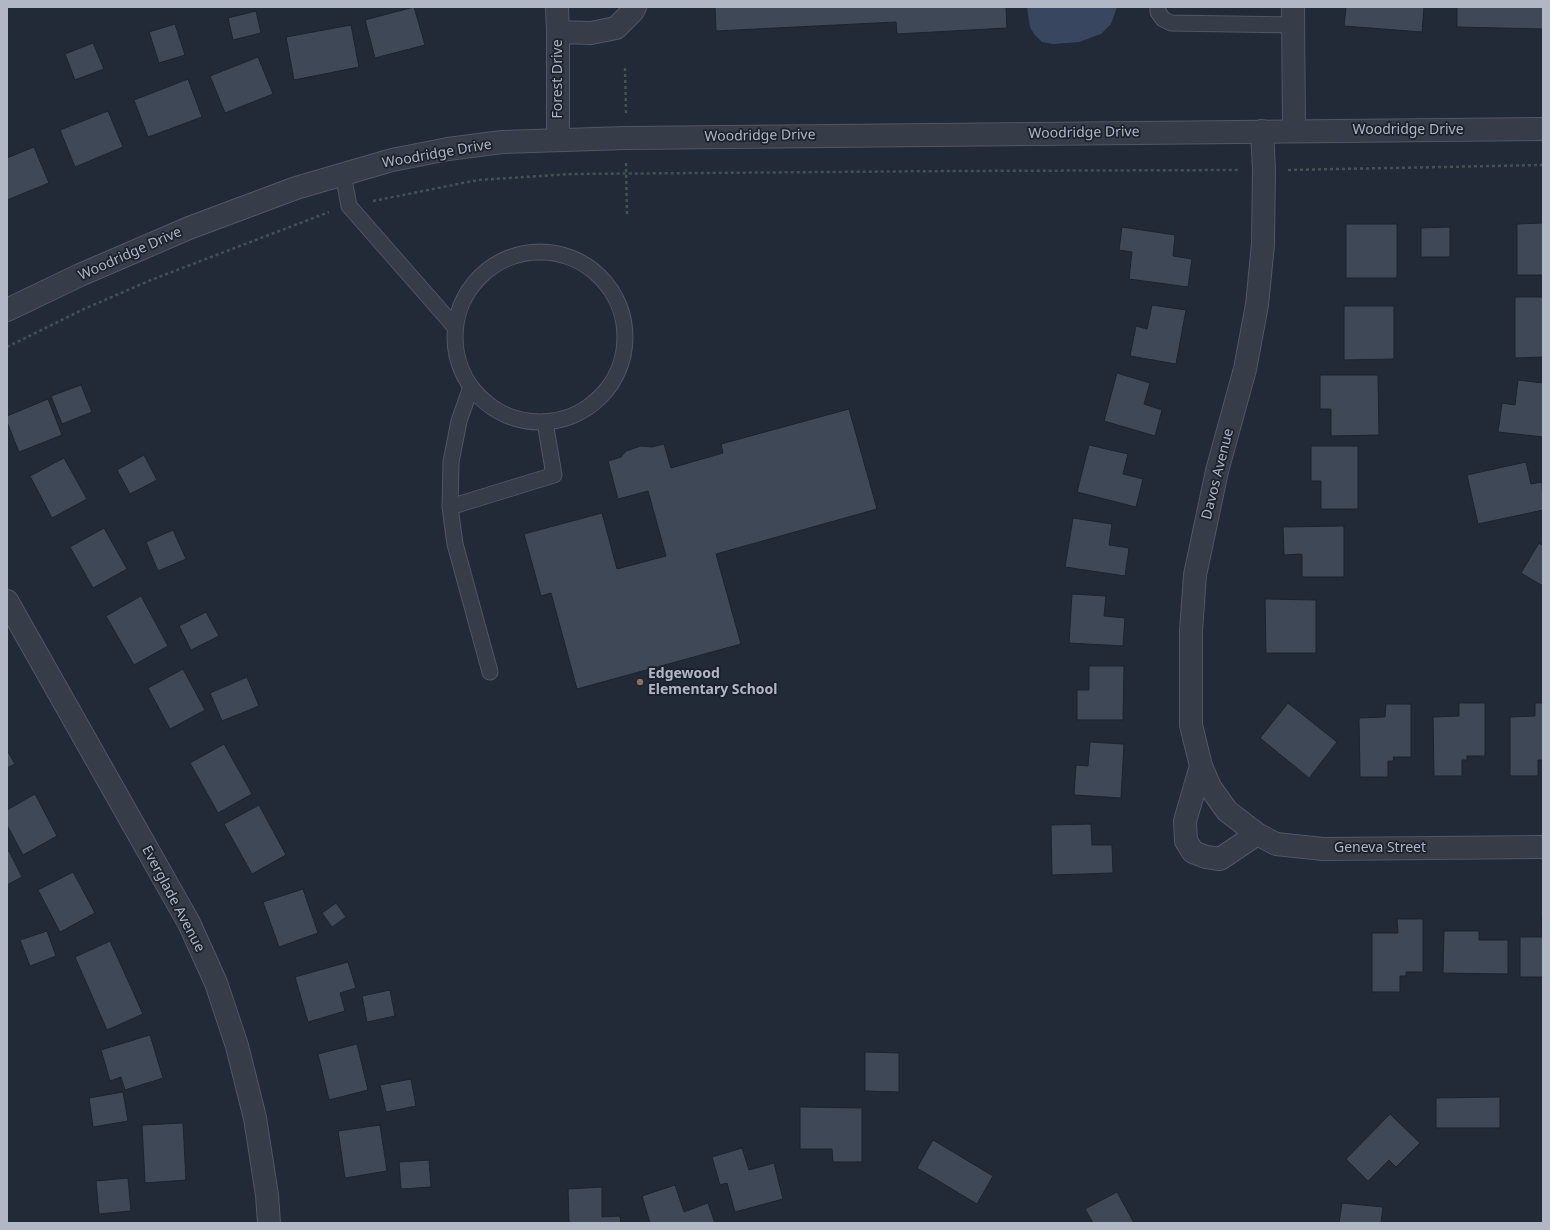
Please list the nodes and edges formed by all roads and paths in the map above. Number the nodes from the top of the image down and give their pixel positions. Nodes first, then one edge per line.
1 (557, 7) edge
2 (635, 7) edge
3 (1158, 7) edge
4 (1293, 16) edge
5 (558, 32) junction
6 (625, 68) dead end
7 (626, 116) dead end
8 (1543, 129) edge
9 (1262, 131) junction
10 (1294, 131) junction
11 (558, 140) junction
12 (626, 160) dead end
13 (1543, 165) edge
14 (1233, 170) dead end
15 (1300, 170) dead end
16 (626, 173) junction
17 (343, 174) junction
18 (404, 195) dead end
19 (320, 215) dead end
20 (627, 215) dead end
21 (7, 310) edge
22 (456, 327) junction
23 (7, 347) edge
24 (471, 387) junction
25 (545, 422) junction
26 (450, 507) junction
27 (7, 601) edge
28 (490, 672) dead end
29 (1201, 766) junction
30 (1227, 811) joint
31 (1257, 834) junction
32 (1543, 847) edge
33 (269, 1223) edge

1 - 5 street
2 - 5 street, Forest Drive
3 - 4 lane
4 - 10 street
5 - 11 street, Forest Drive
6 - 7 path
8 - 10 street, Woodridge Drive
9 - 10 street, Woodridge Drive
9 - 11 street, Woodridge Drive
9 - 29 street, Davos Avenue
11 - 17 street, Woodridge Drive
12 - 16 path
13 - 15 path
14 - 16 path
16 - 18 path
16 - 20 path
17 - 21 street, Woodridge Drive
17 - 22 lane
19 - 23 path
22 - 24 lane
22 - 25 lane
24 - 25 lane
24 - 26 lane
25 - 26 lane
26 - 28 lane
27 - 33 street, Everglade Avenue
29 - 30 street, Davos Avenue
29 - 31 street
30 - 31 street, Geneva Street
31 - 32 street, Geneva Street

